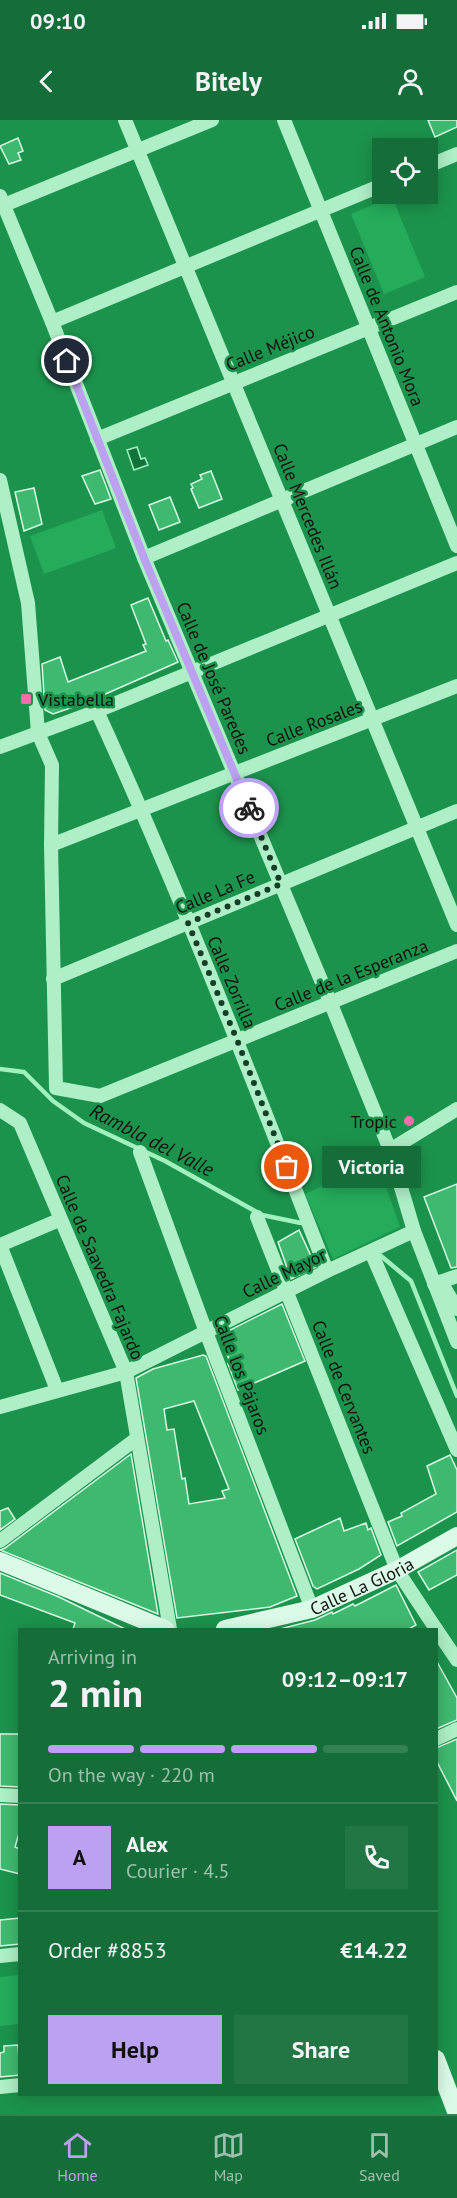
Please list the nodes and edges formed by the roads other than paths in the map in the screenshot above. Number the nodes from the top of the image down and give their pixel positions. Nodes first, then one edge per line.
1 (125, 120) edge
2 (212, 120) edge
3 (284, 120) edge
4 (138, 150) junction
5 (457, 154) edge
6 (438, 162) edge
7 (372, 189) edge
8 (2, 201) edge
9 (321, 211) junction
10 (185, 266) junction
11 (457, 292) edge
12 (52, 322) junction
13 (368, 328) junction
14 (234, 383) junction
15 (457, 427) edge
16 (97, 438) junction
17 (416, 444) junction
18 (0, 480) edge
19 (282, 500) junction
20 (457, 546) edge
21 (144, 558) junction
22 (457, 564) edge
23 (329, 615) junction
24 (191, 671) junction
25 (457, 686) edge
26 (97, 711) junction
27 (373, 719) junction
28 (38, 733) junction
29 (0, 747) edge
30 (234, 774) junction
31 (142, 810) junction
32 (457, 811) edge
33 (417, 828) junction
34 (51, 845) junction
35 (281, 884) junction
36 (188, 923) junction
37 (457, 925) edge
38 (457, 951) edge
39 (53, 979) junction
40 (331, 1004) junction
41 (237, 1040) junction
42 (0, 1110) edge
43 (455, 1114) edge
44 (390, 1150) junction
45 (140, 1152) dead end
46 (257, 1217) dead end
47 (59, 1220) junction
48 (414, 1231) junction
49 (0, 1245) edge
50 (371, 1252) junction
51 (327, 1271) junction
52 (457, 1276) edge
53 (438, 1283) junction
54 (287, 1292) junction
55 (457, 1310) edge
56 (206, 1332) junction
57 (457, 1342) edge
58 (126, 1372) junction
59 (57, 1390) junction
60 (0, 1407) edge
61 (136, 1439) junction
62 (457, 1450) edge
63 (457, 1536) edge
64 (0, 1541) edge
65 (0, 1561) edge
66 (397, 1570) junction
67 (312, 1609) junction
68 (163, 1628) edge
69 (170, 1628) edge
70 (229, 1628) edge
71 (435, 1628) edge
72 (438, 1632) edge
73 (457, 1660) edge
74 (457, 1729) edge
75 (438, 1738) edge
76 (0, 1795) edge
77 (18, 1796) edge
78 (18, 1954) edge
79 (0, 1956) edge
80 (438, 2064) edge
81 (18, 2085) edge
82 (0, 2087) edge
83 (457, 2114) edge

1 - 4 street, Calle Mercedes Illán
2 - 4 street
3 - 9 street, Calle de Antonio Mora
4 - 8 street
4 - 10 street, Calle Mercedes Illán
5 - 6 street
7 - 9 street
8 - 12 street, Calle de José Paredes
9 - 10 street
9 - 13 street, Calle de Antonio Mora
10 - 12 street
10 - 14 street, Calle Mercedes Illán
11 - 13 street, Calle Méjico
12 - 16 street, Calle de José Paredes
13 - 14 street, Calle Méjico
13 - 17 street, Calle de Antonio Mora
14 - 16 street, Calle Méjico
14 - 19 street, Calle Mercedes Illán
15 - 17 street
16 - 21 street, Calle de José Paredes
17 - 19 street
17 - 20 street, Calle de Antonio Mora
18 - 28 street
19 - 21 street
19 - 23 street, Calle Mercedes Illán
21 - 24 street, Calle de José Paredes
22 - 23 street
23 - 24 street
23 - 27 street, Calle Mercedes Illán
24 - 26 street
24 - 30 street, Calle de José Paredes
25 - 27 street, Calle Rosales
26 - 28 street
26 - 31 street, Calle Zorrilla
27 - 30 street, Calle Rosales
27 - 33 street, Calle Mercedes Illán
28 - 29 street
28 - 34 street
30 - 31 street, Calle Rosales
30 - 35 street, Calle de José Paredes
31 - 34 street, Calle Rosales
31 - 36 street, Calle Zorrilla
32 - 33 street, Calle La Fe
33 - 35 street, Calle La Fe
33 - 37 street, Calle Mercedes Illán
34 - 39 street
35 - 36 street, Calle La Fe
35 - 40 street, Calle de José Paredes
36 - 39 street, Calle La Fe
36 - 41 street, Calle Zorrilla
38 - 40 street, Calle de la Esperanza
39 - 41 street, Calle de la Esperanza
40 - 41 street, Calle de la Esperanza
40 - 44 street, Calle de José Paredes
41 - 51 street, Calle Zorrilla
42 - 47 street, Calle de Saavedra Fajardo
43 - 44 street
44 - 48 street, Calle de José Paredes
45 - 56 street, Calle los Pájaros
46 - 54 street, Calle de Cervantes
47 - 49 street
47 - 58 street, Calle de Saavedra Fajardo
48 - 50 street, Calle Mayor
48 - 53 street, Calle de José Paredes
49 - 59 street
50 - 51 street, Calle Mayor
50 - 62 street
51 - 54 street, Calle Mayor
52 - 53 street
53 - 55 street
53 - 57 street, Calle de José Paredes
54 - 56 street, Calle Mayor
54 - 66 street, Calle de Cervantes
56 - 58 street, Calle Mayor
56 - 67 street, Calle los Pájaros
58 - 59 street, Calle Mayor
58 - 61 street, Calle de Saavedra Fajardo
59 - 60 street, Calle Mayor
61 - 64 street
61 - 69 street, Calle de Saavedra Fajardo
63 - 66 main road, Calle La Gloria
65 - 68 main road
66 - 67 main road, Calle La Gloria
66 - 71 street, Calle de Cervantes
67 - 70 main road, Calle La Gloria
72 - 73 street, Calle de Cervantes
74 - 75 street
76 - 77 street
78 - 79 street
80 - 83 main road
81 - 82 street

